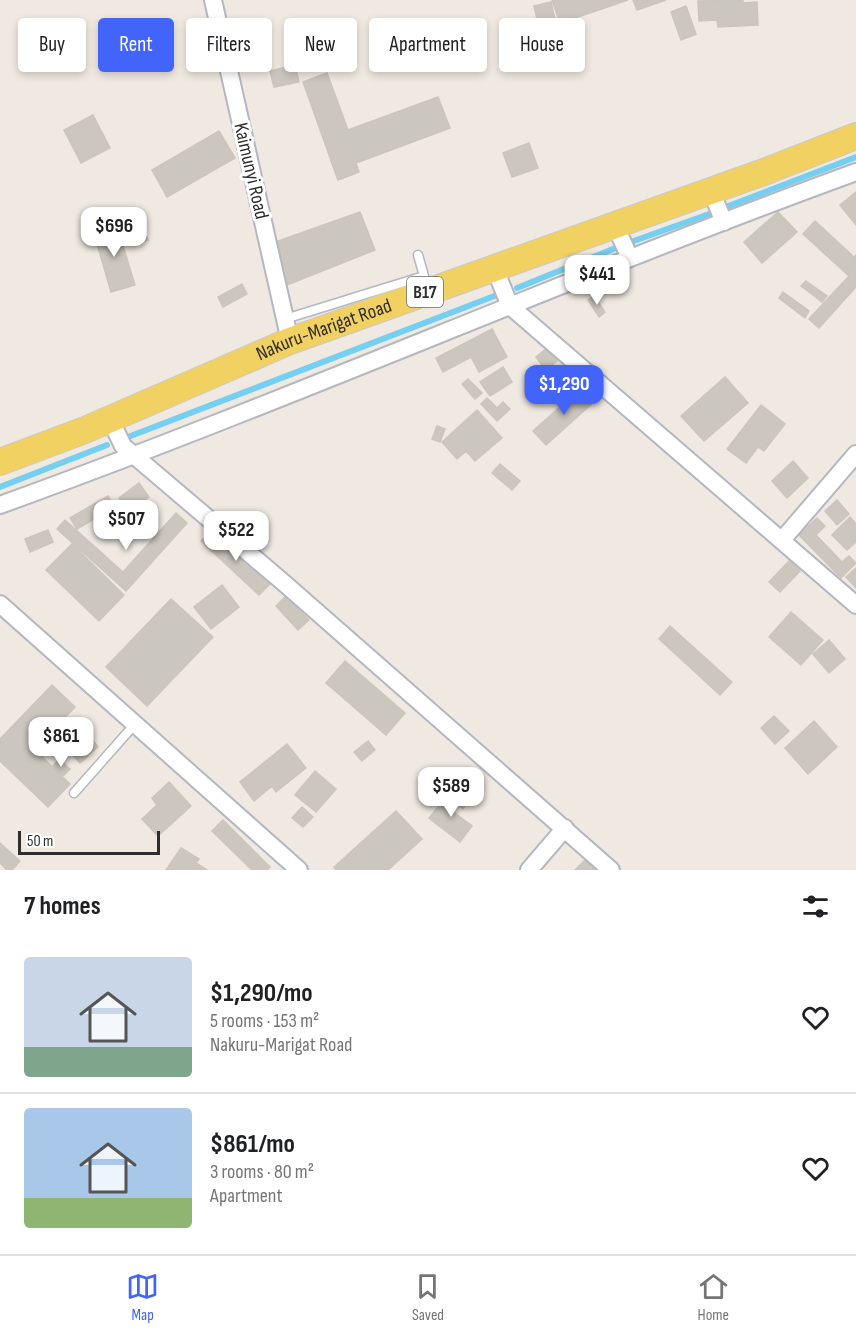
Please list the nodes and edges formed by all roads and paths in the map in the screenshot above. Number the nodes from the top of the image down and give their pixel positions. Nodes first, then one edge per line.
1 (213, 0) edge
2 (856, 136) edge
3 (856, 172) edge
4 (711, 191) junction
5 (724, 222) junction
6 (615, 225) junction
7 (418, 255) dead end
8 (630, 258) junction
9 (494, 267) junction
10 (510, 306) junction
11 (288, 330) junction
12 (110, 419) junction
13 (856, 454) edge
14 (135, 456) junction
15 (0, 462) edge
16 (0, 505) edge
17 (782, 540) junction
18 (0, 604) edge
19 (856, 605) edge
20 (135, 724) junction
21 (74, 793) dead end
22 (565, 828) junction
23 (299, 870) edge
24 (529, 870) edge
25 (611, 870) edge

1 - 11 street, Kaimunyi Road
2 - 4 main road, Nakuru-Marigat Road / B17
3 - 5 street
4 - 5 street
4 - 6 main road, Nakuru-Marigat Road / B17
5 - 8 street
6 - 8 street
6 - 9 main road, Nakuru-Marigat Road / B17
7 - 11 lane
8 - 10 street
9 - 10 street
9 - 11 main road, Nakuru-Marigat Road / B17
10 - 14 street
10 - 17 street
11 - 12 main road, Nakuru-Marigat Road / B17
12 - 14 street
12 - 15 main road, Nakuru-Marigat Road / B17
13 - 17 street
14 - 16 street
14 - 22 street
17 - 19 street
18 - 20 street
20 - 21 lane
20 - 23 street
22 - 24 street
22 - 25 street

